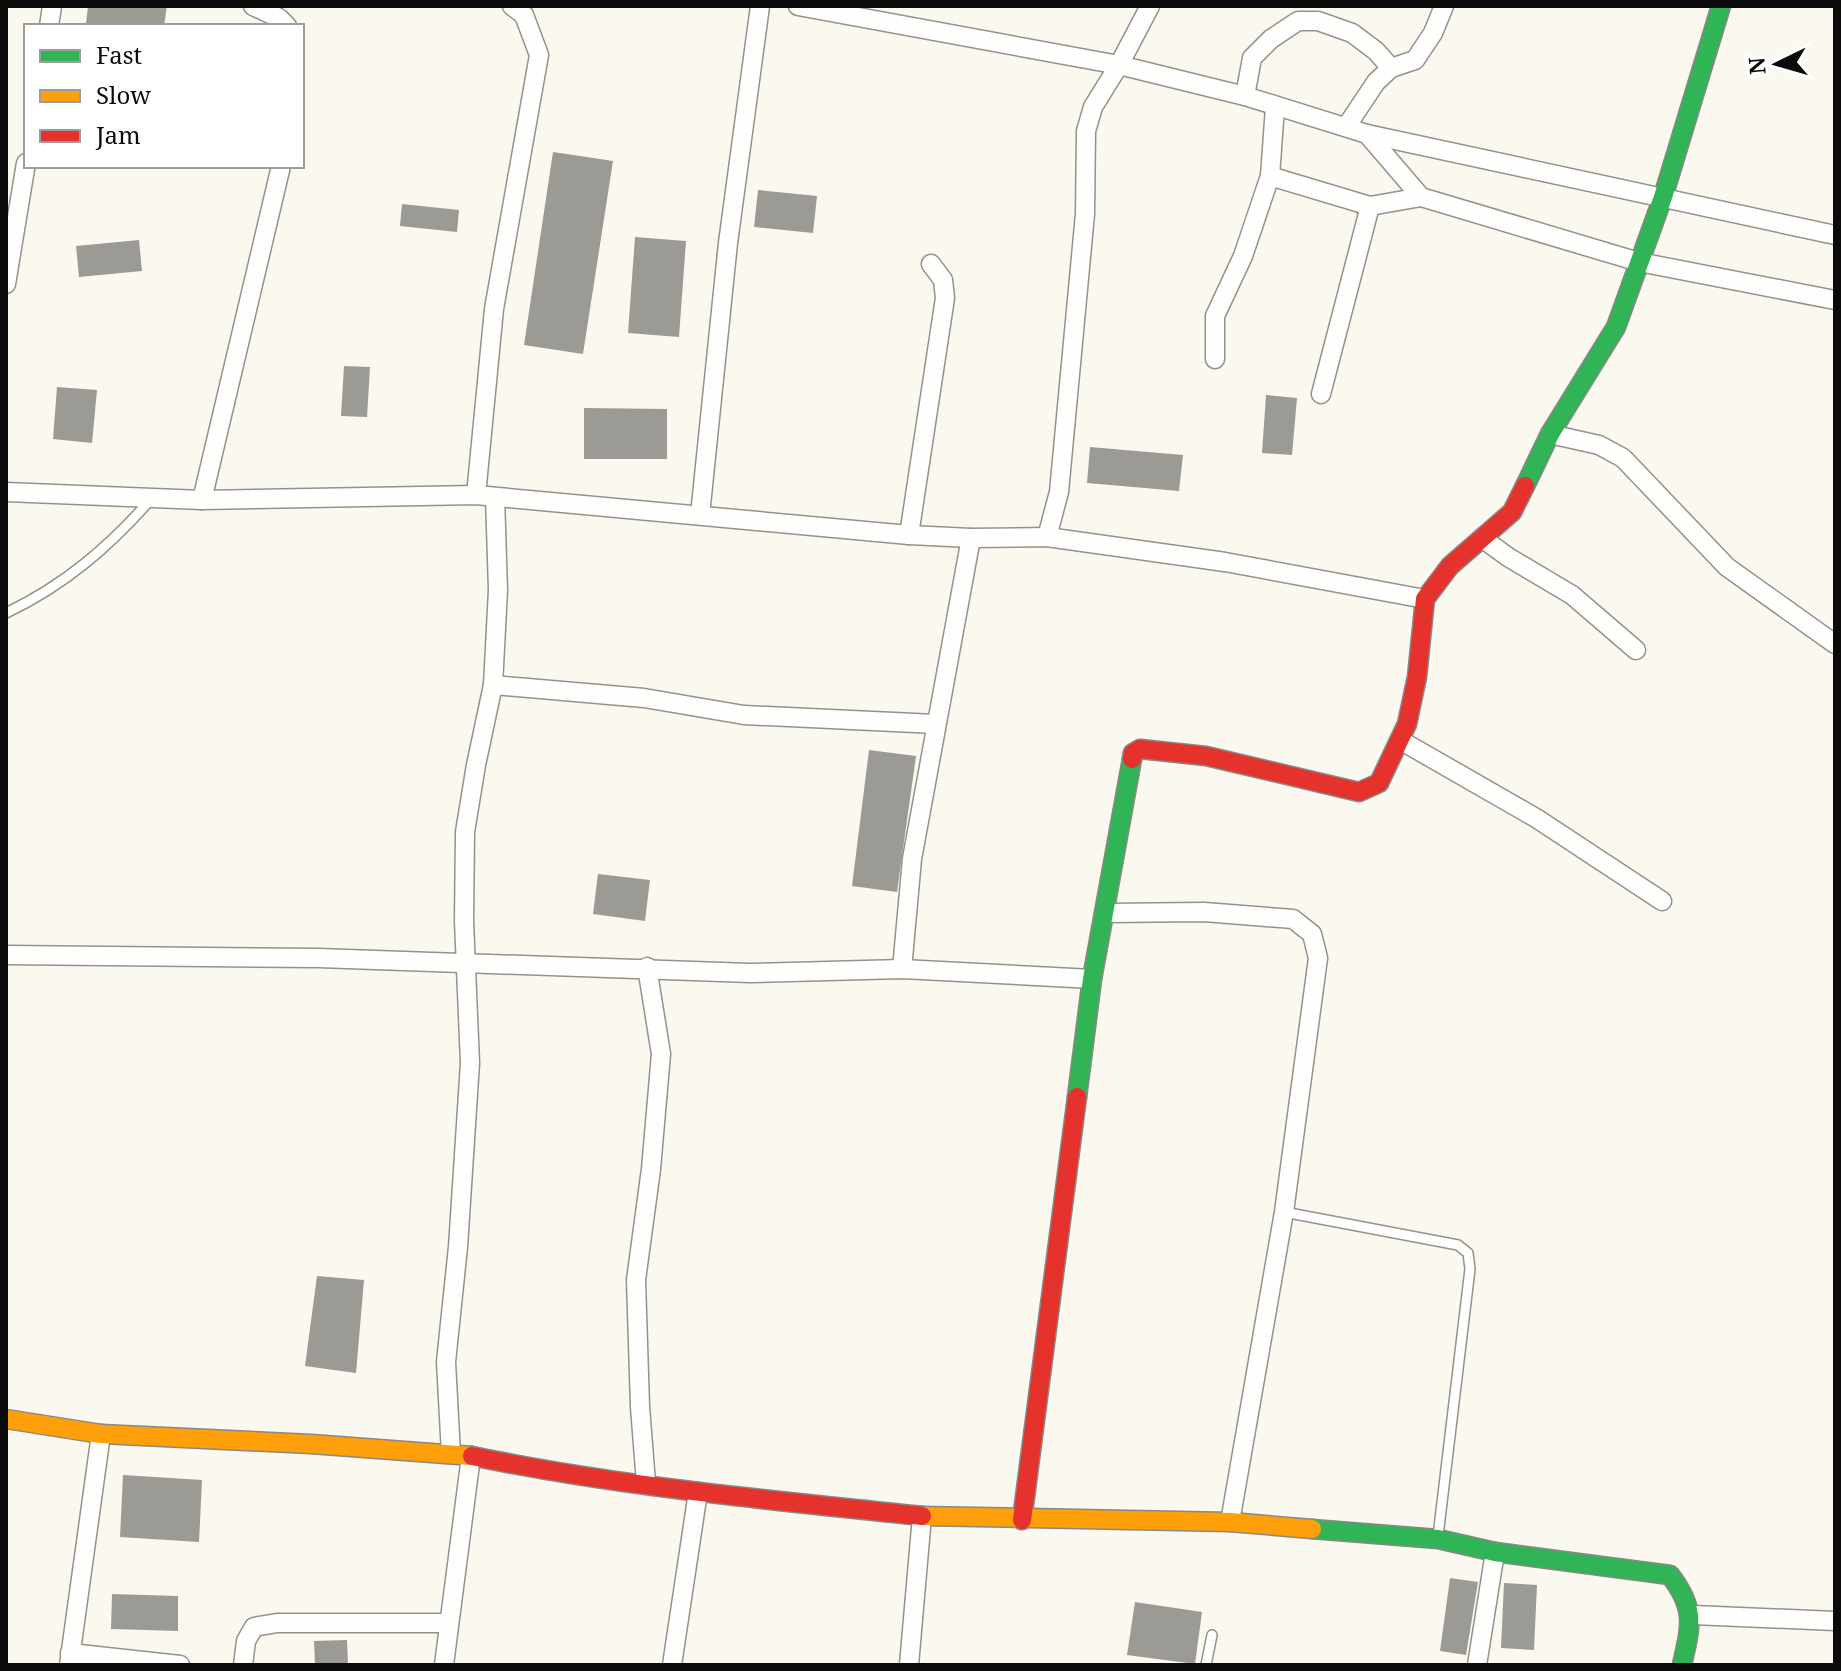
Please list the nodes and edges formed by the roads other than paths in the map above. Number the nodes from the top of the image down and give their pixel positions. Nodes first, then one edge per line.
1 (253, 6) edge
2 (512, 6) edge
3 (760, 6) edge
4 (798, 6) edge
5 (1150, 6) edge
6 (1444, 6) edge
7 (1721, 6) edge
8 (898, 15) edge
9 (285, 24) edge
10 (1119, 65) junction
11 (1391, 68) junction
12 (1245, 96) junction
13 (1275, 107) junction
14 (1346, 127) junction
15 (1367, 134) junction
16 (25, 168) edge
17 (281, 168) edge
18 (1270, 176) junction
19 (1421, 197) junction
20 (1663, 197) junction
21 (1370, 206) junction
22 (1835, 235) edge
23 (1639, 262) junction
24 (931, 264) dead end
25 (6, 284) edge
26 (1835, 300) edge
27 (1215, 359) dead end
28 (1321, 394) dead end
29 (1550, 434) junction
30 (6, 492) edge
31 (486, 496) junction
32 (152, 498) junction
33 (202, 500) junction
34 (700, 515) junction
35 (909, 535) junction
36 (1047, 537) junction
37 (971, 538) junction
38 (1482, 538) junction
39 (1425, 599) junction
40 (6, 613) edge
41 (1835, 644) edge
42 (1636, 650) dead end
43 (493, 685) junction
44 (936, 724) junction
45 (1400, 740) junction
46 (1662, 901) dead end
47 (1106, 913) junction
48 (6, 955) edge
49 (466, 964) junction
50 (647, 967) junction
51 (902, 969) junction
52 (1092, 979) junction
53 (1284, 1212) junction
54 (6, 1419) edge
55 (101, 1434) junction
56 (451, 1454) junction
57 (471, 1456) junction
58 (646, 1483) junction
59 (698, 1492) junction
60 (922, 1516) junction
61 (1022, 1520) junction
62 (1230, 1522) junction
63 (1438, 1539) junction
64 (1495, 1552) junction
65 (1693, 1615) junction
66 (1835, 1621) edge
67 (449, 1623) junction
68 (1212, 1635) dead end
69 (70, 1659) edge
70 (180, 1665) edge
71 (243, 1665) edge
72 (444, 1665) edge
73 (672, 1665) edge
74 (909, 1665) edge
75 (1206, 1665) edge
76 (1477, 1665) edge
77 (1682, 1665) edge

1 - 9 street
2 - 31 street
3 - 34 street
4 - 8 street
5 - 10 street
6 - 11 street
7 - 20 street
8 - 10 street
10 - 12 street
10 - 36 street
11 - 12 street
11 - 14 street
12 - 13 street
13 - 14 street
13 - 18 street
14 - 15 street
15 - 19 street
15 - 20 street
16 - 25 street
17 - 33 street
18 - 21 street
18 - 27 street
19 - 21 street
19 - 23 street
20 - 22 street
20 - 23 street
21 - 28 street
23 - 26 street
23 - 29 street
24 - 35 street
29 - 38 street
29 - 41 street
30 - 32 street
31 - 33 street
31 - 34 street
31 - 43 street
32 - 33 street
32 - 40 lane
34 - 35 street
35 - 37 street
36 - 37 street
36 - 39 street
37 - 44 street
38 - 39 street
38 - 42 street
39 - 45 street
43 - 44 street
43 - 49 street
44 - 51 street
45 - 46 street
45 - 47 street
47 - 52 street
47 - 53 street
48 - 49 street
49 - 50 street
49 - 56 street
50 - 51 street
50 - 58 street
51 - 52 street
52 - 61 street
53 - 62 street
53 - 63 lane
54 - 55 street
55 - 56 street
55 - 69 street
56 - 57 street
57 - 58 street
57 - 67 street
58 - 59 street
59 - 60 street
59 - 73 street
60 - 61 street
60 - 74 street
61 - 62 street
62 - 63 street
63 - 64 street
64 - 65 street
64 - 76 street
65 - 66 street
65 - 77 street
67 - 71 street
67 - 72 street
68 - 75 lane
69 - 70 street

